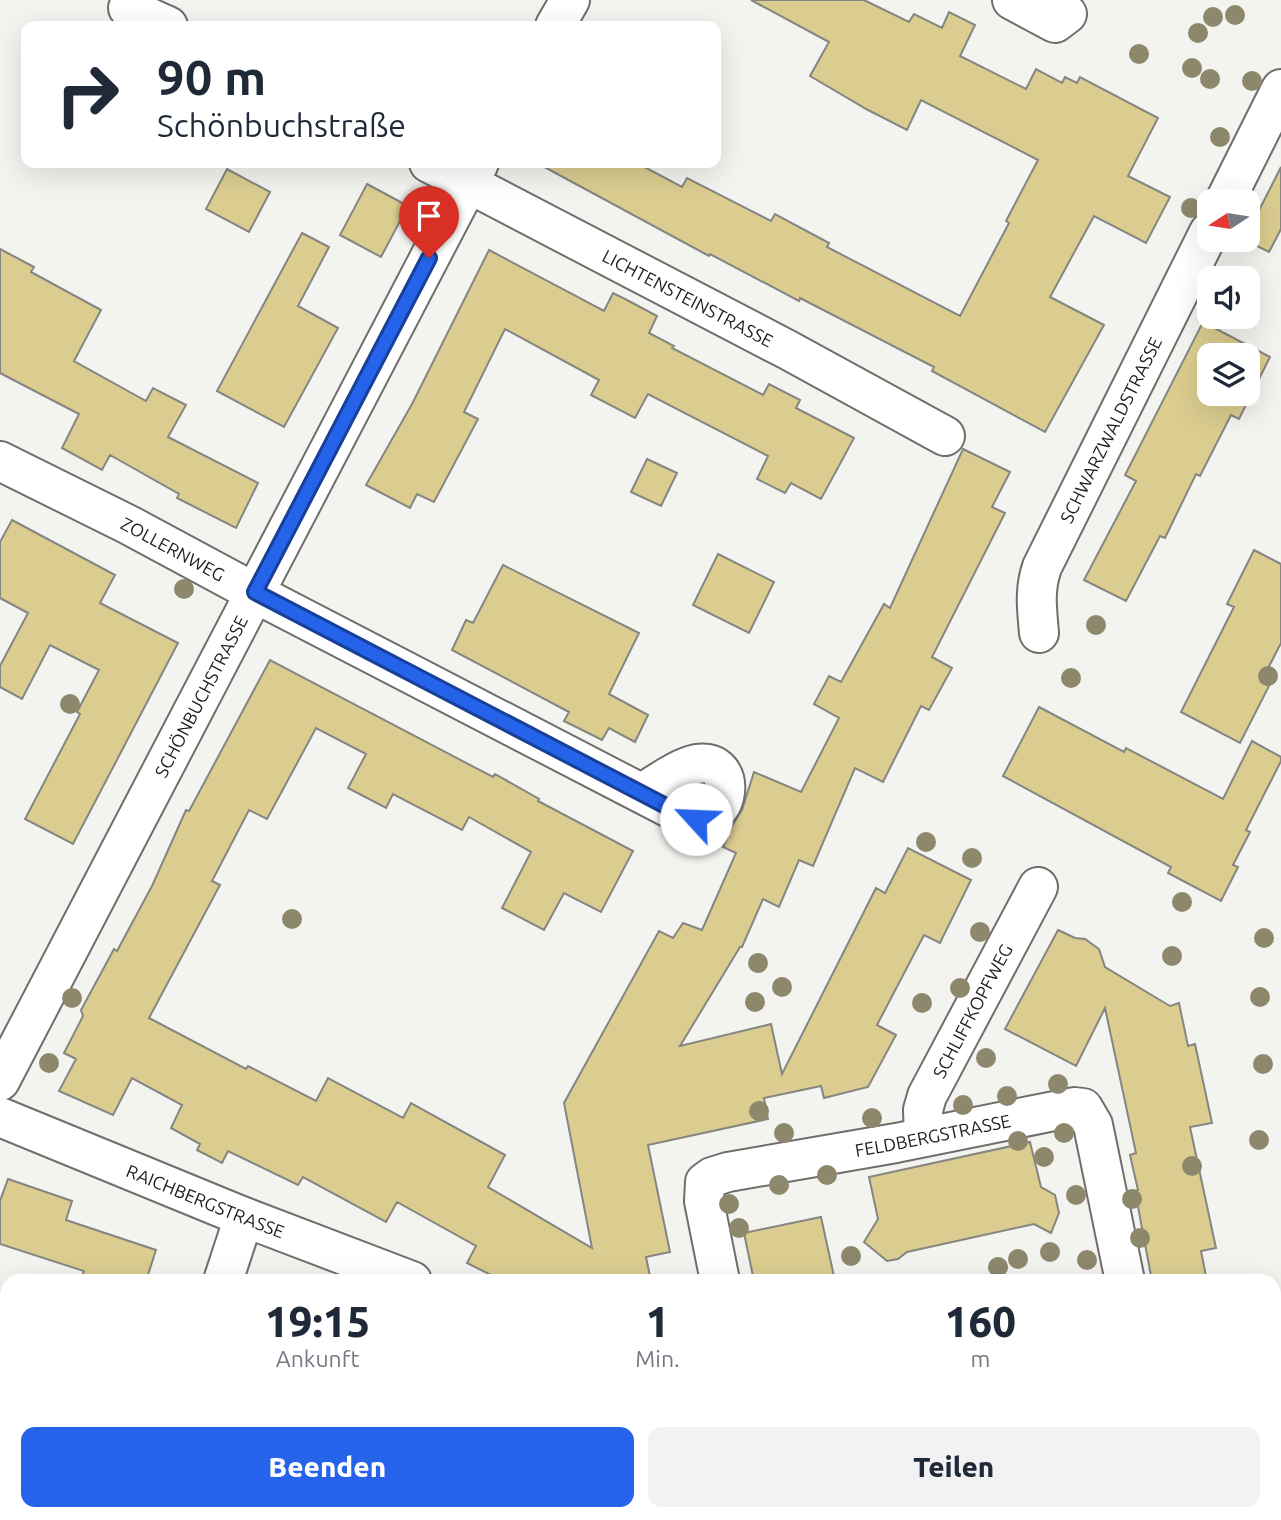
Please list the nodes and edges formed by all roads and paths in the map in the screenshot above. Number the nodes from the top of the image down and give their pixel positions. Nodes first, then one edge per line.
1 (570, 0) edge
2 (1012, 0) edge
3 (128, 8) dead end
4 (1067, 14) dead end
5 (157, 21) edge
6 (558, 21) edge
7 (1281, 89) edge
8 (449, 168) edge
9 (474, 174) edge
10 (1231, 189) edge
11 (1199, 252) edge
12 (945, 436) dead end
13 (0, 461) edge
14 (255, 592) junction
15 (1039, 633) dead end
16 (642, 793) dead end
17 (1038, 887) dead end
18 (0, 1081) edge
19 (0, 1117) edge
20 (924, 1137) junction
21 (244, 1217) junction
22 (225, 1274) edge
23 (394, 1274) edge
24 (719, 1274) edge
25 (1124, 1274) edge

1 - 6 street
2 - 4 street
3 - 5 street
7 - 10 street
8 - 9 street, LICHTENSTEINSTRASSE
9 - 12 street, LICHTENSTEINSTRASSE
9 - 14 street, SCHÖNBUCHSTRASSE
11 - 15 street, SCHWARZWALDSTRASSE
13 - 14 street, ZOLLERNWEG
14 - 16 street, ZOLLERNWEG
14 - 18 street, SCHÖNBUCHSTRASSE
17 - 20 street, SCHLIFFKOPFWEG
19 - 21 street, RAICHBERGSTRASSE
20 - 24 street, FELDBERGSTRASSE
20 - 25 street, FELDBERGSTRASSE
21 - 22 street
21 - 23 street, RAICHBERGSTRASSE

